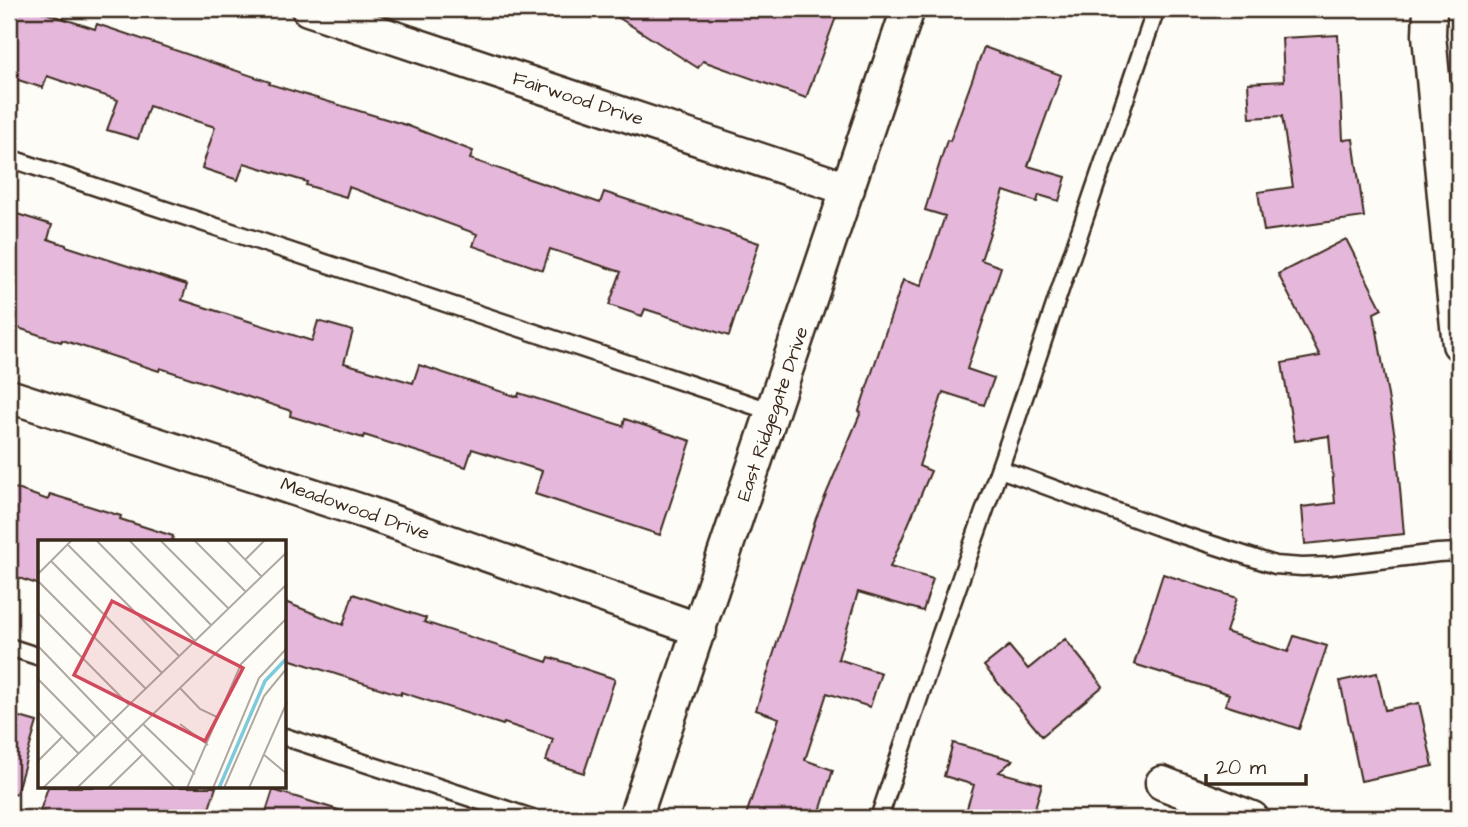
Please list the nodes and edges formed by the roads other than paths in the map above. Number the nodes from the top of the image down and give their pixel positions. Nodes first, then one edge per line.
1 (308, 9) edge
2 (908, 9) edge
3 (1156, 9) edge
4 (1430, 9) edge
5 (9, 158) edge
6 (848, 189) junction
7 (1459, 344) edge
8 (9, 396) edge
9 (773, 412) junction
10 (1000, 469) junction
11 (1459, 552) edge
12 (700, 629) junction
13 (9, 647) edge
14 (38, 656) edge
15 (287, 738) edge
16 (1162, 783) dead end
17 (532, 818) edge
18 (635, 818) edge
19 (879, 818) edge
20 (1252, 818) edge

1 - 6 street, Fairwood Drive
2 - 6 street, East Ridgegate Drive
3 - 10 lane
4 - 7 street
5 - 9 lane
6 - 9 street, East Ridgegate Drive
8 - 12 street, Meadowood Drive
9 - 12 street, East Ridgegate Drive
10 - 11 lane
10 - 19 lane
12 - 18 street, East Ridgegate Drive
13 - 14 lane
15 - 17 lane
16 - 20 street

